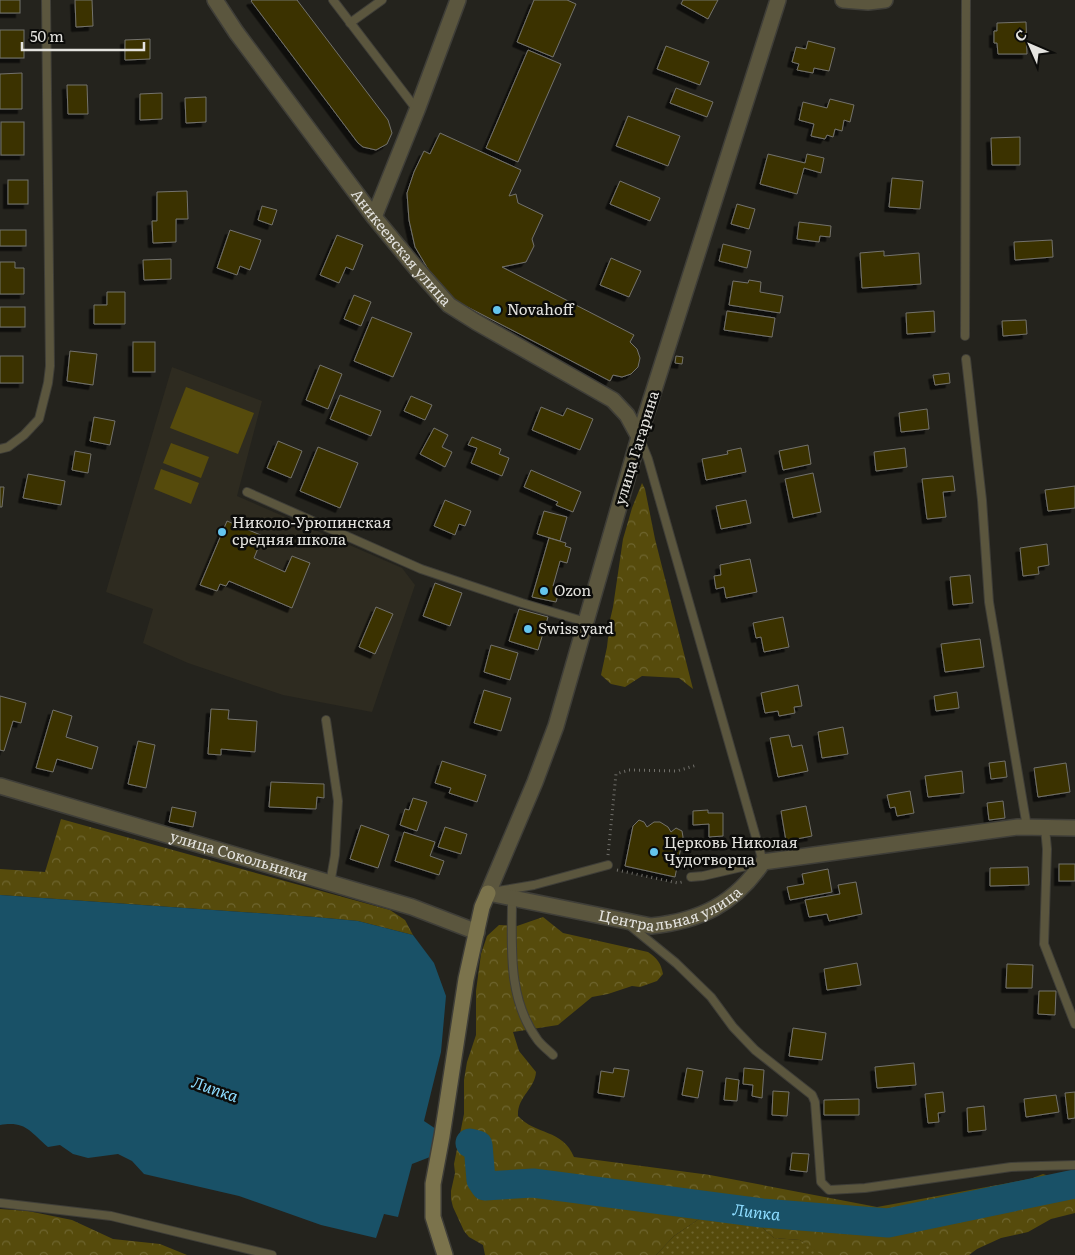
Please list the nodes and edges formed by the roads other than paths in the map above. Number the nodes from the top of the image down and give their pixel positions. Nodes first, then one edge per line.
1 (46, 0) edge
2 (215, 0) edge
3 (333, 0) edge
4 (382, 0) edge
5 (458, 0) edge
6 (778, 0) edge
7 (843, 0) edge
8 (885, 0) edge
9 (966, 0) edge
10 (350, 23) junction
11 (417, 110) junction
12 (374, 217) junction
13 (965, 336) dead end
14 (966, 359) dead end
15 (639, 437) junction
16 (0, 449) edge
17 (247, 492) dead end
18 (586, 622) junction
19 (326, 720) dead end
20 (0, 786) edge
21 (1027, 827) junction
22 (1044, 828) junction
23 (1075, 828) edge
24 (763, 862) junction
25 (608, 865) road end
26 (690, 877) road end
27 (330, 884) junction
28 (488, 893) junction
29 (512, 898) junction
30 (624, 921) junction
31 (476, 932) junction
32 (1075, 1024) edge
33 (554, 1055) dead end
34 (1075, 1165) edge
35 (0, 1203) edge
36 (272, 1255) edge
37 (445, 1255) edge

1 - 16 lane
2 - 12 street, Аникеевская улица
3 - 10 lane
4 - 10 lane
5 - 11 street
6 - 15 street, улица Гагарина
7 - 8 street
9 - 13 lane
10 - 11 lane
11 - 12 street
12 - 15 street, Аникеевская улица
14 - 21 lane
15 - 18 street, улица Гагарина
15 - 24 lane
17 - 18 lane
18 - 28 street, улица Гагарина
19 - 27 lane
20 - 27 street, улица Сокольники
21 - 22 street
21 - 24 street
22 - 23 street
22 - 32 lane
24 - 26 lane
24 - 30 street, Центральная улица
25 - 28 lane
27 - 31 street, улица Сокольники
28 - 29 street, Центральная улица
28 - 31 street
29 - 30 street, Центральная улица
29 - 33 lane
30 - 34 lane
31 - 37 street
35 - 36 lane

